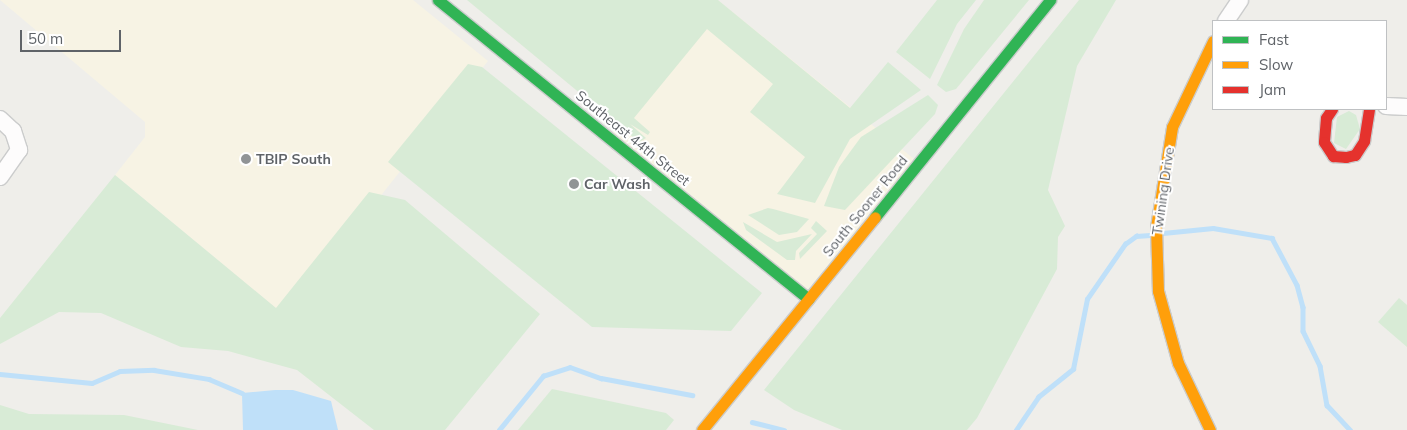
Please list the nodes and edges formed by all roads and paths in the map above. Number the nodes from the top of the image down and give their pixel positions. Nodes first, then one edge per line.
1 (438, 0) edge
2 (1050, 0) edge
3 (1240, 0) edge
4 (1227, 20) edge
5 (1212, 43) edge
6 (1387, 106) edge
7 (1407, 107) edge
8 (1331, 110) edge
9 (1369, 110) edge
10 (0, 119) edge
11 (0, 177) edge
12 (808, 299) junction
13 (702, 430) edge
14 (1210, 430) edge

1 - 12 main road, Southeast 44th Street
2 - 12 main road, South Sooner Road
3 - 4 street
5 - 14 main road, Twining Drive
6 - 7 street
8 - 9 main road
10 - 11 street
12 - 13 main road, South Sooner Road

